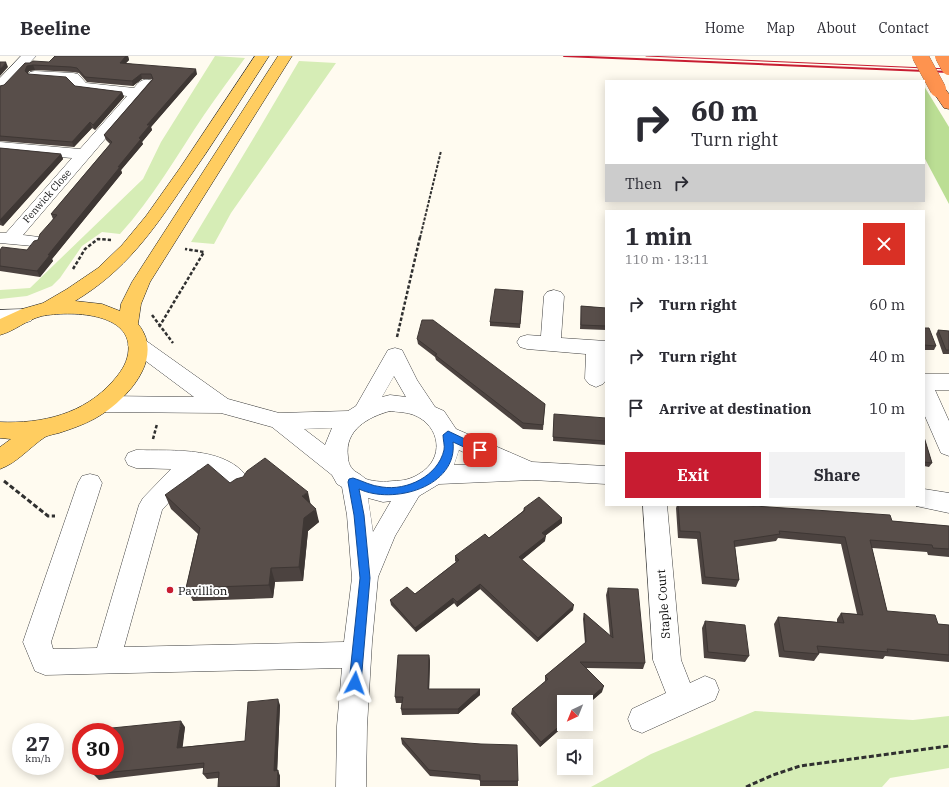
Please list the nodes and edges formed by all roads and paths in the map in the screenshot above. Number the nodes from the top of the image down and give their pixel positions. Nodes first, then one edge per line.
1 (29, 56) edge
2 (920, 56) edge
3 (943, 56) edge
4 (261, 58) edge
5 (283, 59) edge
6 (949, 67) edge
7 (35, 75) edge
8 (1, 85) edge
9 (949, 105) edge
10 (0, 147) edge
11 (441, 151) dead end
12 (84, 154) junction
13 (5, 238) edge
14 (33, 241) edge
15 (554, 296) dead end
16 (47, 309) junction
17 (150, 310) dead end
18 (24, 316) junction
19 (0, 317) edge
20 (128, 325) junction
21 (0, 328) edge
22 (526, 342) dead end
23 (551, 344) junction
24 (138, 345) junction
25 (176, 347) dead end
26 (601, 347) edge
27 (395, 355) junction
28 (596, 379) dead end
29 (925, 382) edge
30 (949, 382) edge
31 (925, 390) edge
32 (102, 404) junction
33 (221, 405) junction
34 (427, 411) junction
35 (357, 415) junction
36 (279, 422) junction
37 (40, 429) junction
38 (0, 430) edge
39 (448, 435) junction
40 (949, 447) edge
41 (136, 459) dead end
42 (194, 460) junction
43 (1, 469) edge
44 (532, 471) junction
45 (346, 475) junction
46 (434, 475) junction
47 (605, 475) edge
48 (90, 483) dead end
49 (239, 483) edge
50 (411, 488) junction
51 (925, 499) edge
52 (949, 503) edge
53 (656, 506) edge
54 (79, 516) junction
55 (365, 578) junction
56 (357, 655) junction
57 (107, 660) junction
58 (642, 719) dead end
59 (949, 746) edge
60 (351, 787) edge
61 (746, 787) edge

1 - 8 street
2 - 9 highway, bridge
3 - 6 highway, bridge
4 - 16 main road
5 - 20 main road
7 - 12 street, Fenwick Close
10 - 12 street, Fenwick Close
11 - 27 path
12 - 13 street, Fenwick Close
13 - 14 street, Fenwick Close
15 - 23 street
16 - 18 main road
16 - 20 main road
17 - 25 path
18 - 19 street
18 - 21 main road
20 - 24 main road
22 - 23 street
23 - 26 street
24 - 32 main road
24 - 33 street
26 - 28 street
27 - 34 street
27 - 35 street
29 - 30 street
31 - 40 street
32 - 33 street
32 - 37 main road
33 - 36 street
34 - 35 street
34 - 39 street
35 - 36 street
35 - 45 street
36 - 45 street
37 - 38 main road
37 - 43 main road
39 - 44 street
39 - 46 street
41 - 42 street
42 - 49 street
42 - 57 street
43 - 54 path
44 - 46 street
44 - 47 street
45 - 50 street
45 - 55 street
46 - 50 street
48 - 54 street
50 - 55 street
51 - 52 street
53 - 58 street, Staple Court
54 - 57 street
55 - 56 street
56 - 57 street
56 - 60 street
59 - 61 path

